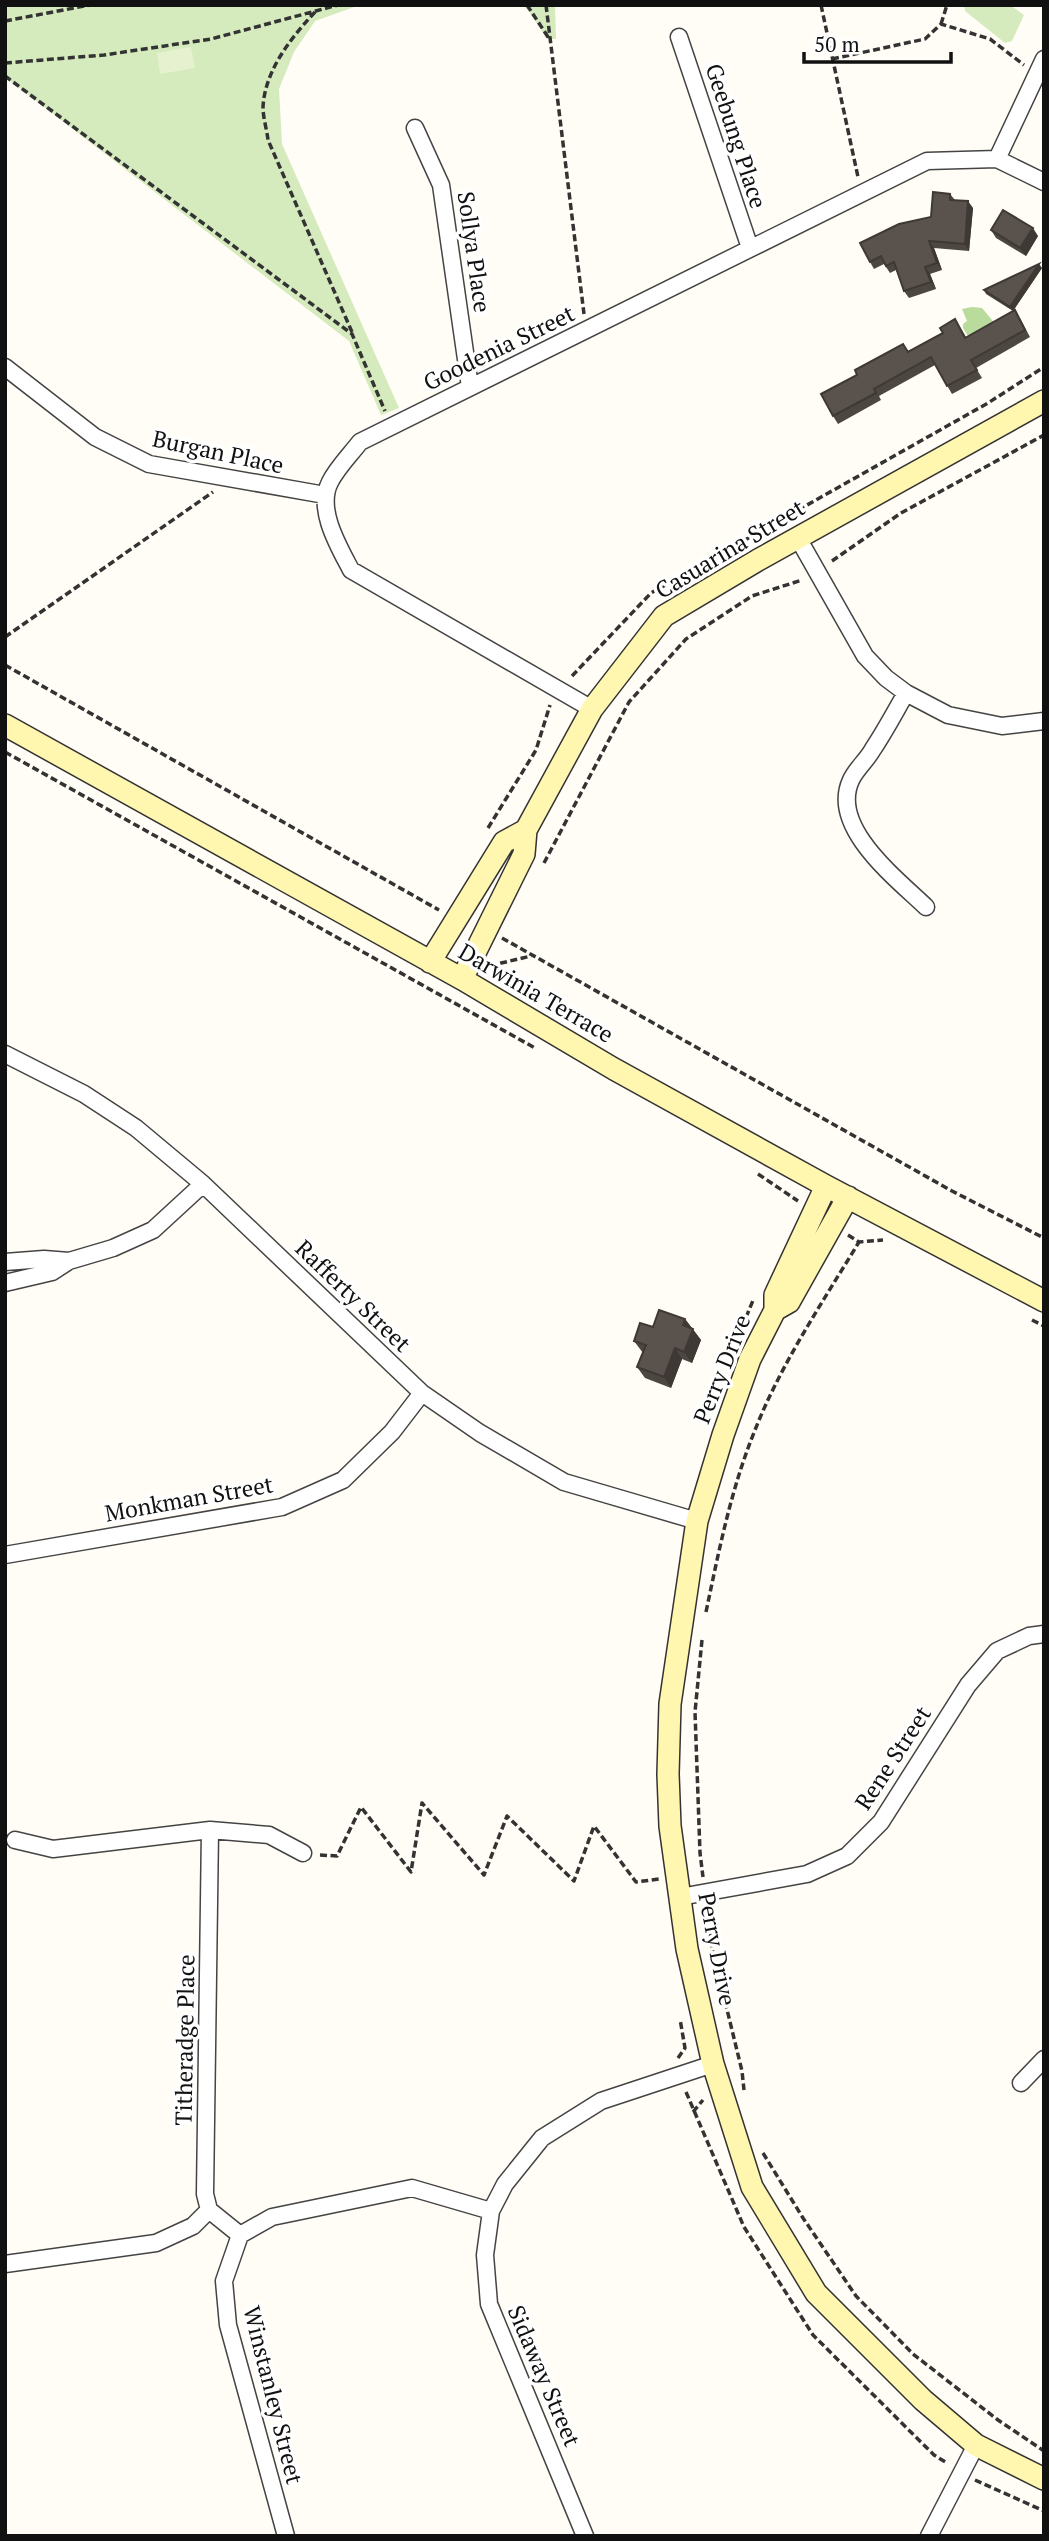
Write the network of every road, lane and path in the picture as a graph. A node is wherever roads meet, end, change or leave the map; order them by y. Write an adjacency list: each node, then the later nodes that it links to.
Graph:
1 (90, 5): 8 (path)
2 (338, 5): 7 (path)
3 (527, 5): 11 (path)
4 (546, 5): 11 (path)
5 (821, 5): 13 (path)
6 (947, 5): 9 (path)
7 (315, 12): 14 (path); 23 (path)
8 (5, 21)
9 (941, 24): 13 (path); 15 (path)
10 (679, 37): 21 (street, Geebung Place)
11 (551, 42): 22 (path)
12 (1044, 59): 15 (street)
13 (832, 60): 20 (path)
14 (5, 63)
15 (1036, 75): 18 (street)
16 (5, 76): 23 (path)
17 (415, 128): 25 (street, Sollya Place)
18 (997, 159): 19 (street, Goodenia Street); 20 (street, Goodenia Street)
19 (1044, 182)
20 (862, 193): 21 (street, Goodenia Street)
21 (750, 248): 22 (street, Goodenia Street)
22 (586, 330): 25 (street, Goodenia Street)
23 (352, 334): 27 (path)
24 (5, 367): 29 (street, Burgan Place)
25 (470, 387): 27 (street, Goodenia Street)
26 (1044, 401): 31 (street, Casuarina Street)
27 (391, 426): 30 (street, Goodenia Street)
28 (1044, 435): 32 (path)
29 (231, 480): 30 (street, Burgan Place); 33 (path)
30 (325, 495): 36 (street)
31 (799, 538): 32 (street); 36 (street, Casuarina Street)
32 (817, 573): 35 (street); 41 (path)
33 (5, 636)
34 (5, 665): 43 (path)
35 (906, 693): 37 (street); 42 (street)
36 (592, 709): 40 (street, Casuarina Street)
37 (1044, 721)
38 (5, 725): 46 (street, Darwinia Terrace)
39 (5, 752): 48 (path)
40 (526, 830): 43 (street, Casuarina Street); 44 (street, Casuarina Street)
41 (541, 868)
42 (926, 907)
43 (463, 908): 46 (street, Casuarina Street)
44 (500, 925): 45 (path); 45 (path); 47 (street, Casuarina Street)
45 (504, 940): 56 (path)
46 (430, 962): 47 (street, Darwinia Terrace)
47 (462, 979): 52 (street, Darwinia Terrace)
48 (543, 1052)
49 (5, 1054): 51 (street, Rafferty Street)
50 (755, 1172): 54 (path)
51 (203, 1184): 58 (street); 65 (street, Rafferty Street)
52 (826, 1186): 53 (street, Darwinia Terrace); 54 (street, Perry Drive)
53 (848, 1197): 55 (street, Perry Drive); 61 (street, Darwinia Terrace)
54 (814, 1211): 62 (street, Perry Drive)
55 (833, 1224): 57 (path); 62 (street, Perry Drive)
56 (1044, 1238)
57 (892, 1245)
58 (69, 1261): 59 (street); 60 (street)
59 (5, 1262)
60 (5, 1283)
61 (1044, 1301)
62 (775, 1310): 66 (street, Perry Drive)
63 (1032, 1320): 64 (path)
64 (1044, 1326)
65 (422, 1393): 66 (street, Rafferty Street); 67 (street, Monkman Street)
66 (696, 1521): 73 (street, Perry Drive)
67 (5, 1555)
68 (1044, 1634): 73 (street, Rene Street)
69 (210, 1830): 70 (street); 71 (street); 77 (street, Titheradge Place)
70 (15, 1840)
71 (303, 1853): 72 (path)
72 (646, 1881)
73 (680, 1897): 75 (street, Perry Drive)
74 (1044, 2059): 76 (street)
75 (713, 2064): 78 (street, Sidaway Street); 81 (street, Perry Drive)
76 (1021, 2083)
77 (209, 2210): 79 (street); 80 (street)
78 (491, 2211): 79 (street); 84 (street, Sidaway Street)
79 (240, 2235): 83 (street, Winstanley Street)
80 (5, 2264)
81 (976, 2445): 82 (street, Perry Drive); 85 (street)
82 (1044, 2479)
83 (286, 2536)
84 (585, 2536)
85 (929, 2536)

